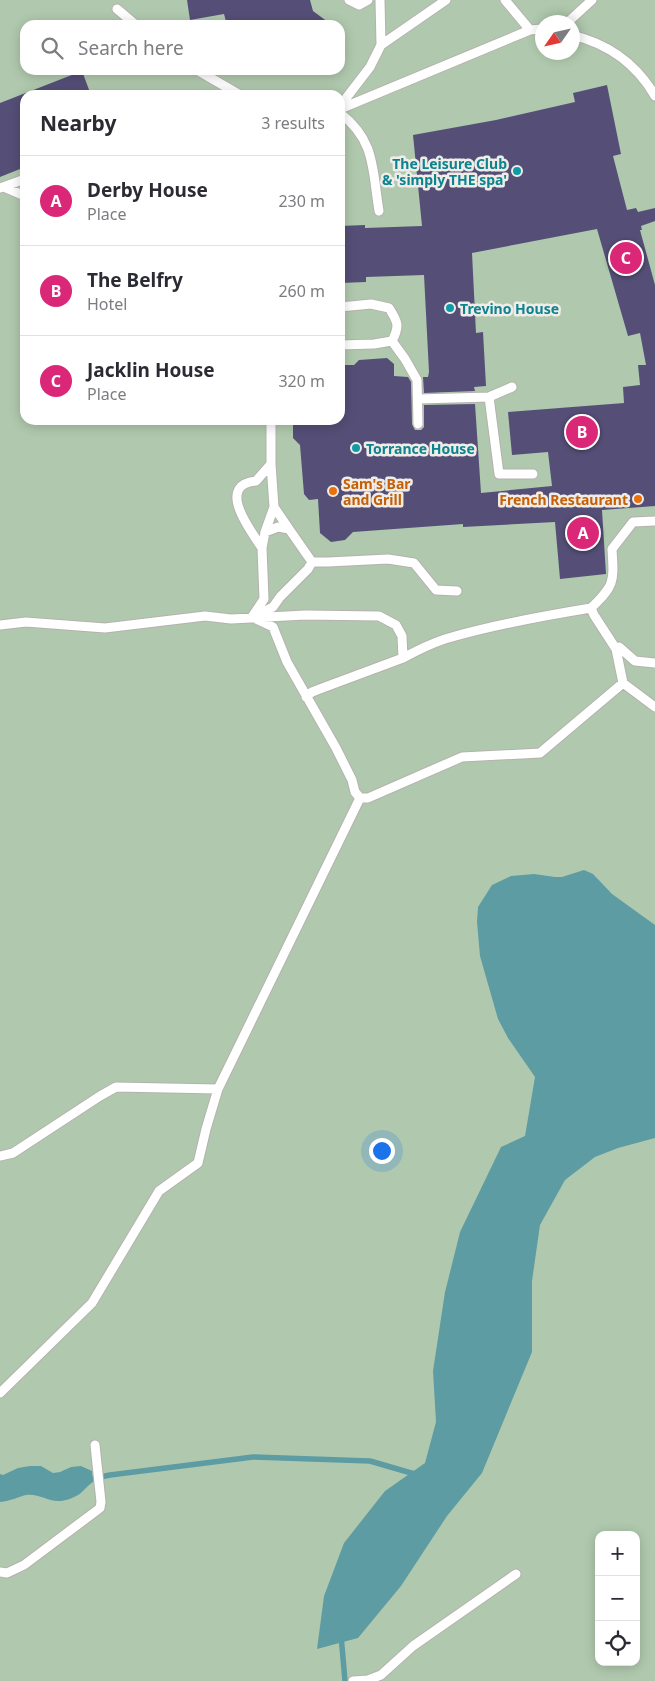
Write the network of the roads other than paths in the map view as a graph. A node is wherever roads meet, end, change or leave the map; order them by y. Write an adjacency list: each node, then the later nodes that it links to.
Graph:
1 (349, 0): 2 (lane)
2 (368, 0)
3 (380, 0): 13 (lane)
4 (446, 0): 13 (lane)
5 (505, 0): 10 (lane)
6 (592, 0): 8 (lane)
7 (117, 9): 9 (lane)
8 (576, 15)
9 (130, 20)
10 (530, 30): 11 (lane); 18 (lane)
11 (535, 30)
12 (580, 37): 16 (lane)
13 (381, 46): 17 (lane)
14 (206, 75): 15 (lane)
15 (231, 90)
16 (655, 96)
17 (345, 101)
18 (345, 106)
19 (345, 117): 23 (lane)
20 (20, 181): 21 (lane)
21 (2, 188): 22 (lane)
22 (20, 194)
23 (379, 211)
24 (345, 306): 25 (lane)
25 (392, 341): 26 (lane); 29 (lane)
26 (345, 345)
27 (512, 386): 28 (lane)
28 (489, 397): 29 (lane); 33 (lane)
29 (418, 399): 30 (lane)
30 (418, 424)
31 (271, 425): 32 (lane)
32 (271, 464): 34 (lane); 38 (lane)
33 (534, 474)
34 (274, 507): 36 (lane); 37 (lane)
35 (655, 521): 43 (lane)
36 (289, 529): 37 (lane); 39 (lane)
37 (265, 532): 38 (lane)
38 (262, 548): 41 (lane)
39 (312, 562): 40 (lane); 42 (lane)
40 (457, 591)
41 (264, 599): 42 (lane); 45 (lane)
42 (273, 607): 44 (lane); 45 (lane)
43 (591, 608): 48 (lane); 49 (lane)
44 (284, 616): 45 (lane); 47 (lane); 49 (lane)
45 (252, 617): 46 (lane); 47 (lane)
46 (0, 625)
47 (273, 628): 54 (lane)
48 (616, 649): 50 (lane); 52 (lane)
49 (403, 658): 54 (lane)
50 (635, 661): 51 (lane); 52 (lane)
51 (655, 663)
52 (622, 673): 53 (lane)
53 (623, 686): 55 (lane); 56 (lane)
54 (306, 697): 56 (lane)
55 (655, 707)
56 (360, 798): 57 (lane)
57 (218, 1089): 58 (lane); 59 (lane)
58 (0, 1156)
59 (0, 1393)
60 (95, 1445): 61 (lane)
61 (0, 1572)
62 (516, 1574): 63 (lane)
63 (353, 1681)

